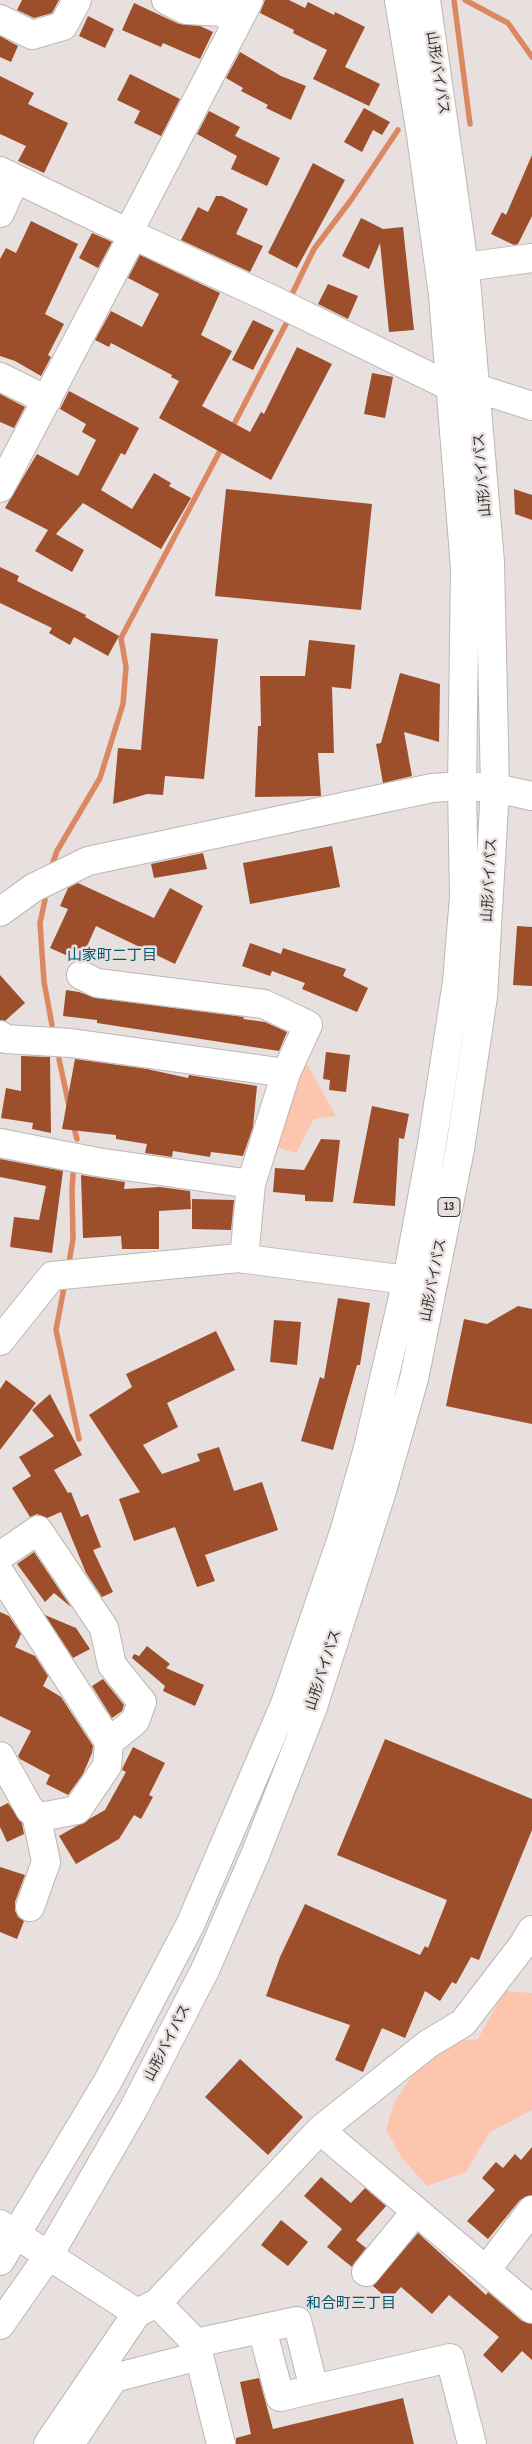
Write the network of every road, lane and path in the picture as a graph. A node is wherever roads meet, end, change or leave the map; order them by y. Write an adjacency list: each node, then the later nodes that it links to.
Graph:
1 (77, 0): 6 (main road)
2 (166, 0): 7 (main road)
3 (248, 0): 7 (main road)
4 (399, 0): 14 (main road, 山形バイパス / 13)
5 (426, 0): 12 (main road, 山形バイパス / 13)
6 (0, 19)
7 (235, 27): 10 (main road)
8 (8, 175): 9 (main road); 10 (main road)
9 (0, 213)
10 (131, 234): 14 (main road); 15 (main road)
11 (532, 258): 12 (main road)
12 (465, 266): 14 (main road, 山形バイパス / 13)
13 (0, 377): 15 (main road)
14 (464, 387): 16 (main road); 18 (main road, 山形バイパス / 13); 19 (main road, 山形バイパス / 13)
15 (46, 400): 17 (main road)
16 (532, 406)
17 (0, 488)
18 (462, 786): 19 (main road); 21 (main road); 28 (main road, 山形バイパス / 13)
19 (495, 788): 20 (main road); 41 (main road, 山形バイパス / 13)
20 (532, 796)
21 (0, 912)
22 (81, 975): 24 (main road)
23 (2, 1044): 24 (main road)
24 (286, 1073): 26 (main road)
25 (0, 1143): 26 (main road)
26 (252, 1184): 27 (main road)
27 (244, 1259): 28 (main road); 29 (main road)
28 (407, 1280): 40 (main road, 山形バイパス / 13)
29 (0, 1341)
30 (0, 1556): 32 (main road)
31 (0, 1573): 32 (main road)
32 (109, 1742): 34 (main road)
33 (0, 1756): 34 (main road)
34 (36, 1814): 35 (main road)
35 (30, 1907)
36 (532, 1930): 37 (main road)
37 (320, 2130): 39 (main road); 45 (main road)
38 (532, 2210): 43 (main road)
39 (416, 2211): 43 (main road); 44 (main road)
40 (9, 2229): 41 (main road); 42 (main road, 山形バイパス / 13)
41 (49, 2255): 45 (main road); 47 (main road, 山形バイパス / 13)
42 (0, 2261)
43 (486, 2270): 46 (main road)
44 (366, 2272)
45 (147, 2308): 49 (main road); 51 (main road)
46 (532, 2309)
47 (0, 2325)
48 (262, 2329): 49 (main road); 50 (main road); 50 (main road)
49 (198, 2350): 52 (main road); 53 (main road)
50 (314, 2389): 54 (main road)
51 (48, 2444)
52 (70, 2444)
53 (221, 2444)
54 (472, 2444)

